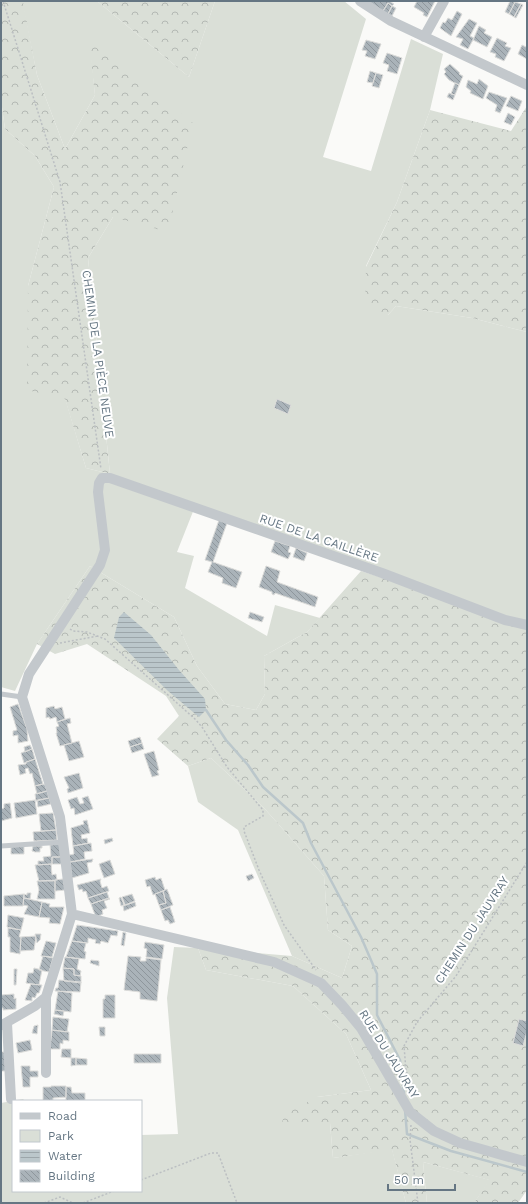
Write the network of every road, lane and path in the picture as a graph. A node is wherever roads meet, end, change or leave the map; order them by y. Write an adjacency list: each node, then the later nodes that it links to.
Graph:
1 (3, 1): 6 (path, CHEMIN DE LA PIÈCE NEUVE)
2 (360, 1): 4 (street)
3 (444, 1): 4 (street)
4 (424, 37): 5 (street)
5 (527, 85)
6 (102, 478): 7 (street, RUE DE LA CAILLÈRE); 12 (street)
7 (527, 625)
8 (73, 631): 9 (path)
9 (98, 636): 10 (path); 17 (path)
10 (55, 647)
11 (1, 694): 12 (lane)
12 (22, 697): 13 (street)
13 (64, 842): 14 (lane); 16 (street)
14 (1, 846)
15 (527, 862): 21 (path, CHEMIN DU JAUVRAY)
16 (72, 914): 18 (street); 24 (street, RUE DU JAUVRAY)
17 (316, 971)
18 (46, 997): 19 (street); 22 (street)
19 (4, 1024): 23 (street)
20 (385, 1048): 21 (path)
21 (406, 1070): 24 (path, CHEMIN DU JAUVRAY)
22 (46, 1073)
23 (11, 1099)
24 (410, 1112): 26 (street, RUE DU JAUVRAY)
25 (411, 1124): 33 (path)
26 (527, 1162)
27 (142, 1180): 32 (path)
28 (111, 1192): 31 (path)
29 (44, 1203): 30 (path)
30 (73, 1203)
31 (83, 1203)
32 (236, 1203)
33 (418, 1203)

